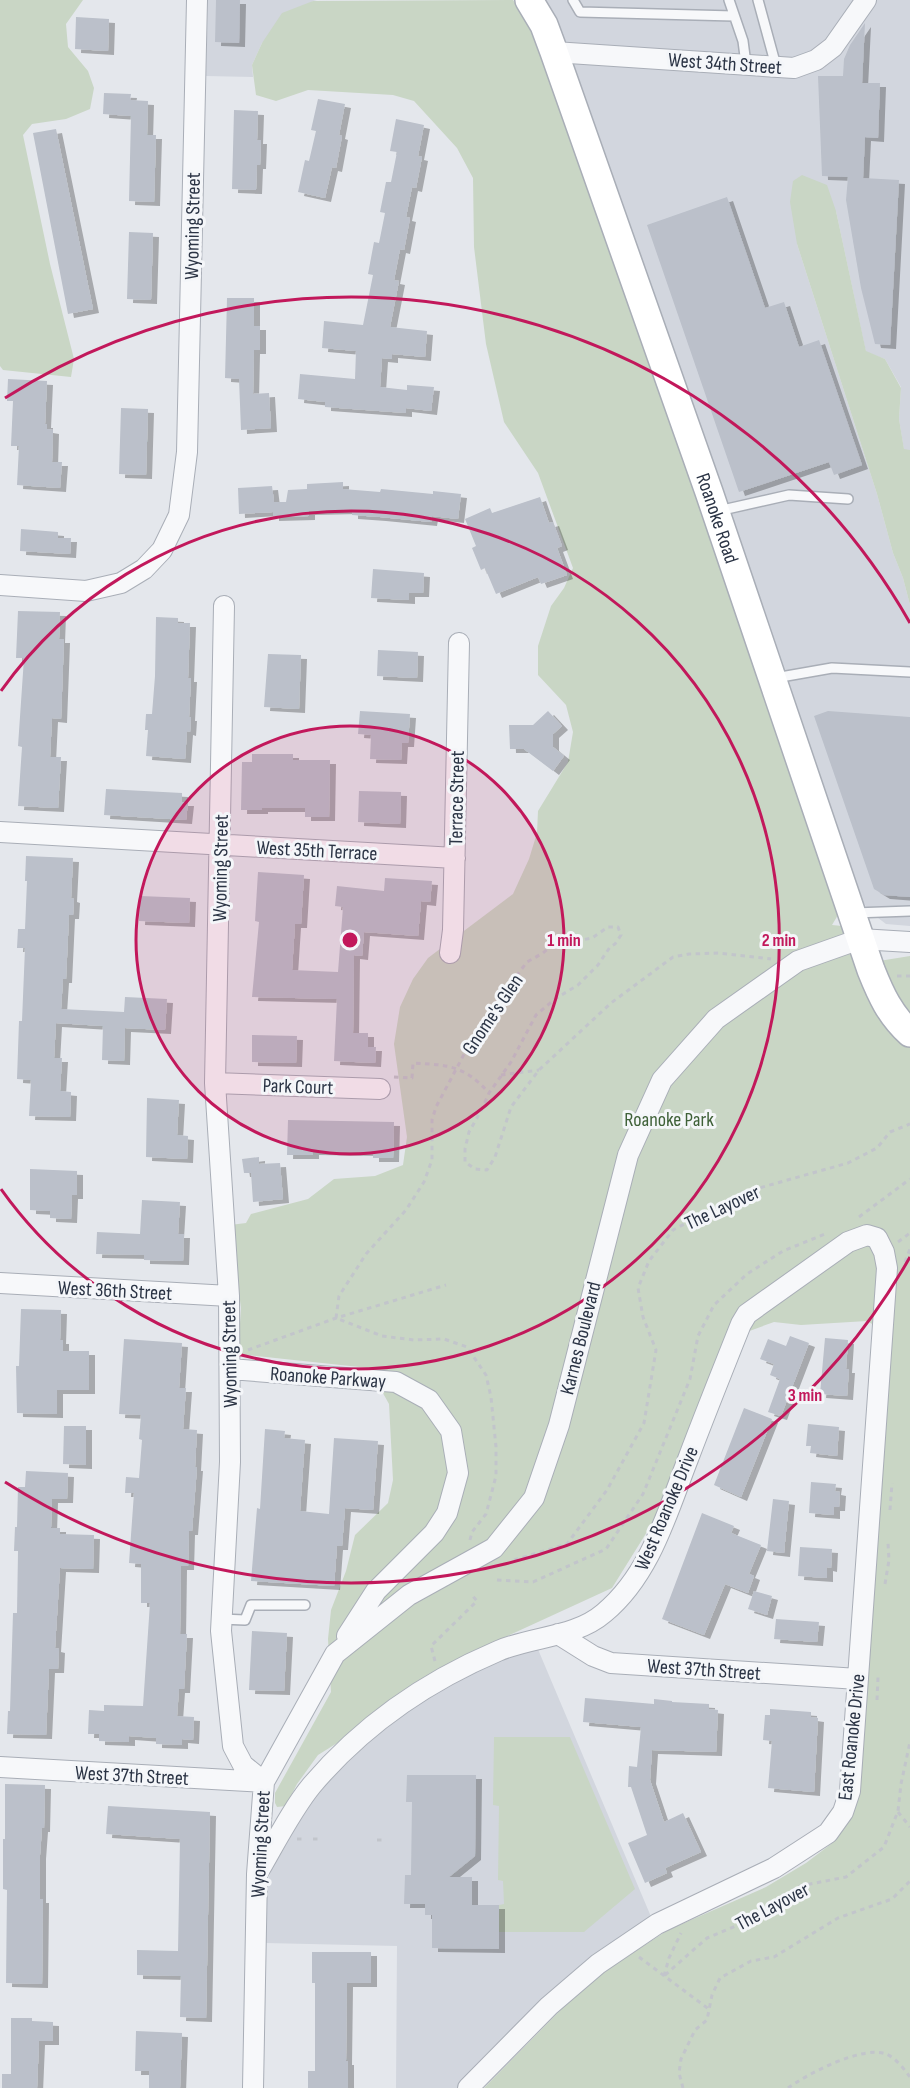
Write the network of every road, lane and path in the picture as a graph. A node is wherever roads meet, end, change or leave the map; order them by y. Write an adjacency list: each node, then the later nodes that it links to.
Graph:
1 (197, 0): 13 (street, Wyoming Street)
2 (529, 0): 8 (street, Roanoke Road)
3 (573, 0): 7 (lane)
4 (729, 0): 7 (lane)
5 (758, 0): 10 (lane)
6 (866, 0): 10 (street, West 34th Street)
7 (734, 16): 9 (lane)
8 (554, 52): 9 (street, West 34th Street); 12 (street, Roanoke Road)
9 (746, 64): 10 (street, West 34th Street)
10 (776, 66)
11 (848, 499): 12 (lane)
12 (716, 511): 17 (street, Roanoke Road)
13 (0, 585)
14 (224, 606): 19 (street, Wyoming Street)
15 (459, 643): 20 (street, Terrace Street)
16 (910, 672): 17 (lane)
17 (772, 678): 22 (street, Roanoke Road)
18 (0, 832): 19 (street, West 35th Terrace)
19 (220, 844): 20 (street, West 35th Terrace); 31 (street, Wyoming Street)
20 (455, 858): 25 (street, Terrace Street)
21 (910, 911): 22 (lane)
22 (852, 913): 23 (street, Roanoke Road)
23 (860, 939): 24 (street, Karnes Boulevard); 26 (street, Karnes Boulevard); 27 (street, Roanoke Road)
24 (910, 942)
25 (450, 953)
26 (798, 962): 29 (path, Gnome's Glen); 44 (street, Karnes Boulevard)
27 (910, 1033)
28 (457, 1067): 30 (path, Gnome's Glen); 32 (path); 33 (path); 41 (path, Gnome's Glen)
29 (539, 1070): 30 (path); 33 (path, Gnome's Glen)
30 (501, 1075): 33 (path, Gnome's Glen)
31 (215, 1083): 32 (street, Park Court); 40 (street, Wyoming Street)
32 (383, 1083)
33 (489, 1093)
34 (910, 1124): 43 (path, The Layover)
35 (910, 1179): 37 (path)
36 (832, 1231): 45 (path)
37 (858, 1238): 49 (street, West Roanoke Drive); 52 (street, East Roanoke Drive)
38 (0, 1284): 40 (street, West 36th Street)
39 (446, 1285): 41 (path)
40 (229, 1296): 42 (street, Wyoming Street)
41 (336, 1318): 42 (path); 44 (path)
42 (230, 1363): 48 (street, Wyoming Street); 50 (street, Roanoke Parkway)
43 (514, 1560)
44 (468, 1563): 50 (street, Karnes Boulevard)
45 (497, 1580)
46 (471, 1594): 51 (path)
47 (305, 1605): 48 (lane)
48 (221, 1619): 55 (street, Wyoming Street)
49 (558, 1634): 52 (street, West 37th Street); 62 (street, West Roanoke Drive)
50 (335, 1654): 55 (street, Karnes Boulevard)
51 (435, 1664)
52 (858, 1679): 64 (street, East Roanoke Drive)
53 (910, 1742): 56 (path, The Layover)
54 (0, 1767): 55 (street, West 37th Street)
55 (264, 1782): 62 (street, Wyoming Street)
56 (898, 1811): 57 (path); 65 (path, The Layover)
57 (910, 1827)
58 (313, 1839): 59 (path)
59 (322, 1839)
60 (377, 1840): 61 (path)
61 (384, 1840)
62 (257, 1874): 68 (street, Wyoming Street)
63 (910, 1881): 66 (path)
64 (624, 1946): 65 (path); 69 (street, East Roanoke Drive)
65 (664, 1976): 66 (path)
66 (710, 2010): 70 (path)
67 (910, 2077): 71 (path)
68 (253, 2088)
69 (468, 2088)
70 (683, 2088)
71 (788, 2088)

